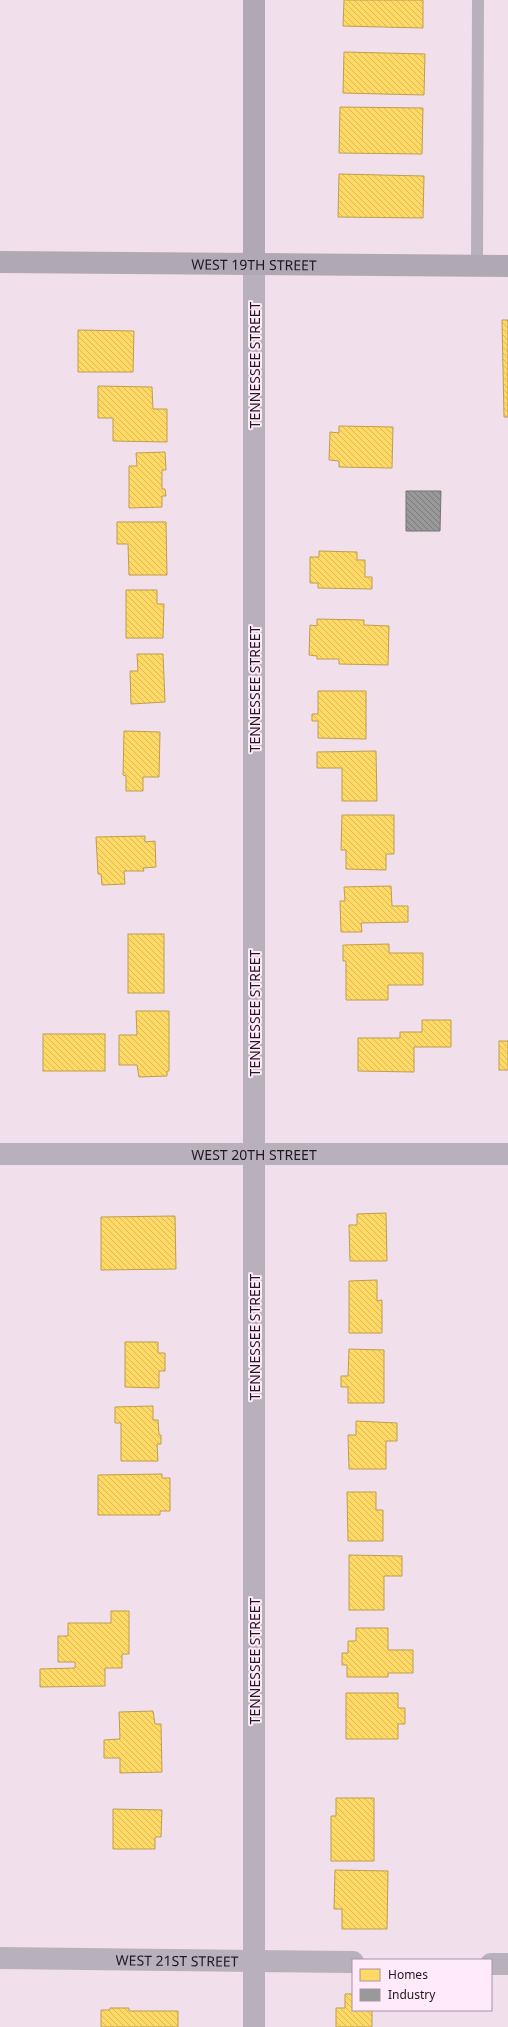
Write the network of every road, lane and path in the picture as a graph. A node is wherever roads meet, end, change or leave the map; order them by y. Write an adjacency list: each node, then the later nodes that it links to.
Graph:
1 (254, 0): 4 (main road, TENNESSEE STREET)
2 (478, 0): 5 (lane)
3 (0, 262): 4 (main road, WEST 19TH STREET)
4 (254, 263): 5 (main road, WEST 19TH STREET); 8 (street, TENNESSEE STREET)
5 (477, 266): 6 (main road, WEST 19TH STREET)
6 (508, 266)
7 (0, 1154): 8 (street, WEST 20TH STREET)
8 (254, 1154): 9 (street, WEST 20TH STREET); 11 (street, TENNESSEE STREET)
9 (508, 1154)
10 (0, 1958): 11 (street, WEST 21ST STREET)
11 (254, 1961): 12 (street, WEST 21ST STREET); 15 (street, TENNESSEE STREET)
12 (352, 1962)
13 (492, 1964): 14 (street)
14 (508, 1964)
15 (254, 2027)

